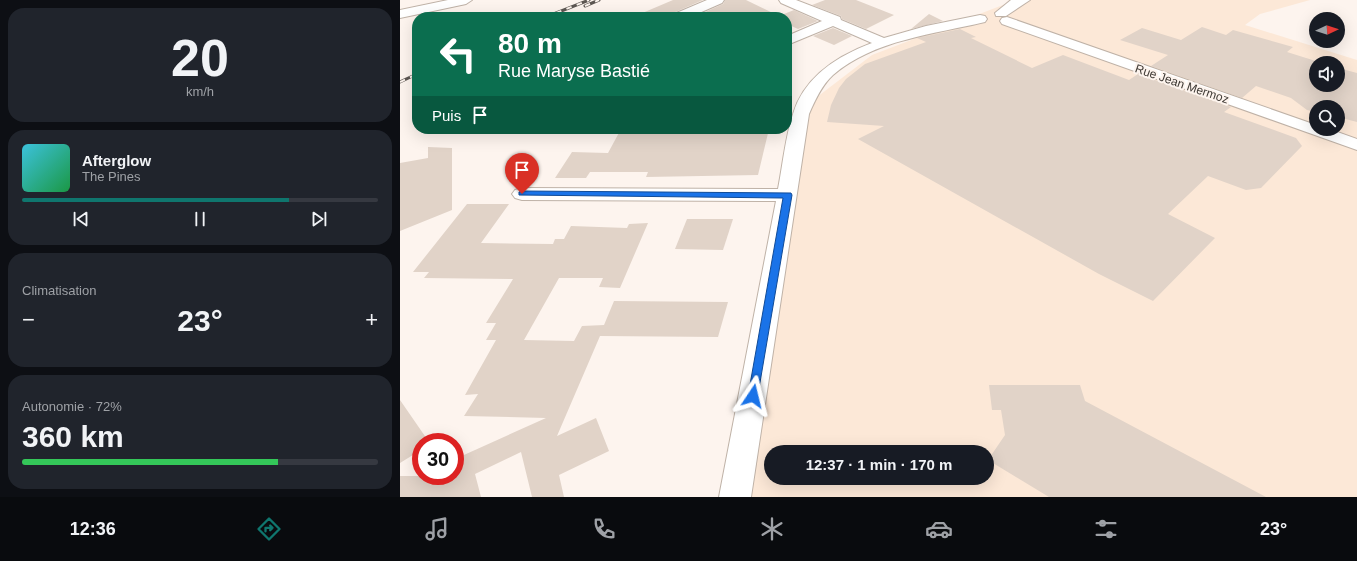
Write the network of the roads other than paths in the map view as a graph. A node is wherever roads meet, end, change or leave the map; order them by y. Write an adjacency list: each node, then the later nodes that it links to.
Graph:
1 (466, 0): 6 (street)
2 (718, 0): 5 (street)
3 (785, 0): 7 (street)
4 (1024, 0): 8 (street)
5 (690, 12)
6 (400, 14)
7 (834, 20): 9 (street); 10 (street)
8 (995, 20): 10 (street); 11 (street, Rue Jean Mermoz)
9 (792, 39)
10 (884, 43): 13 (street)
11 (1357, 145)
12 (522, 194): 13 (street)
13 (788, 195): 14 (street)
14 (736, 497)

